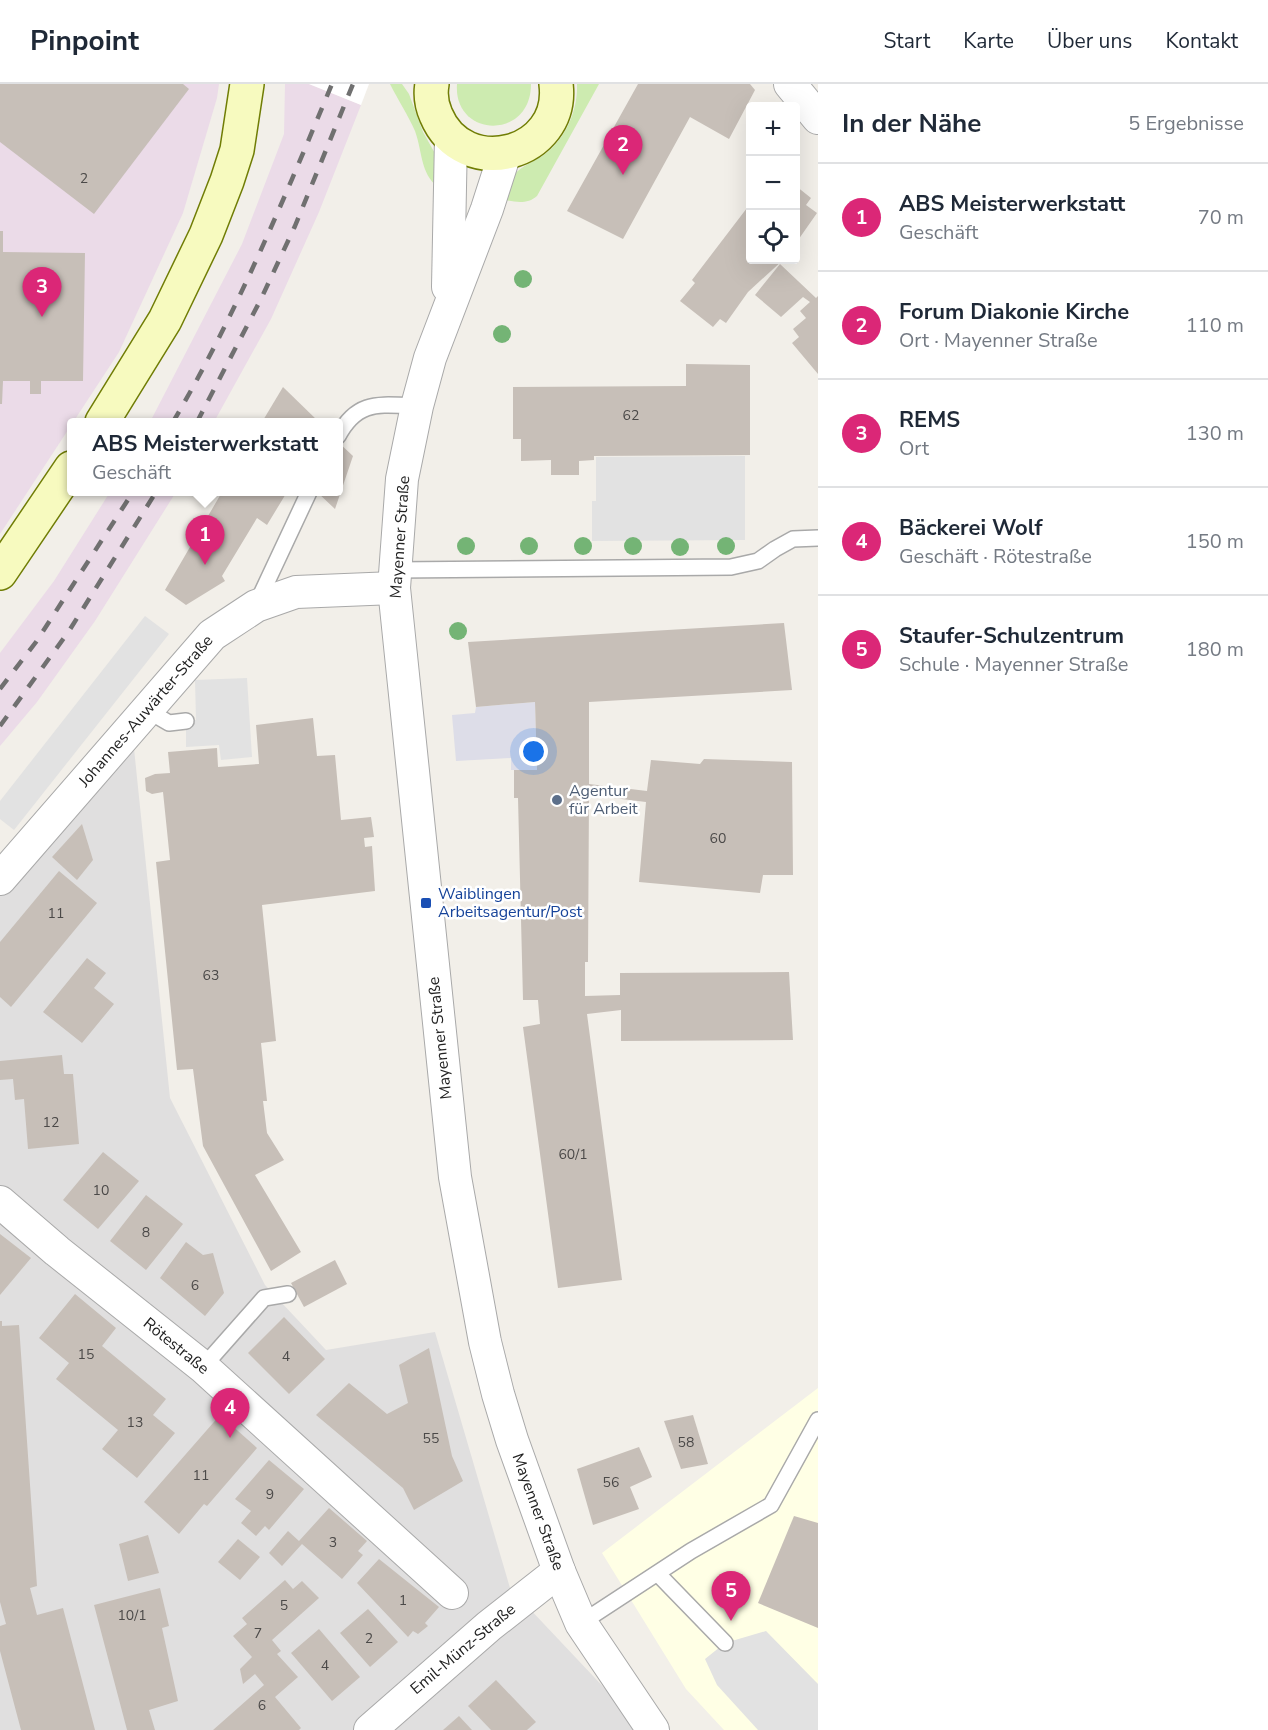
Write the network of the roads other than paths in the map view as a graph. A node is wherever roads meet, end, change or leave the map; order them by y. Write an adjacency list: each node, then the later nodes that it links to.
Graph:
1 (247, 84): 10 (street)
2 (555, 84): 7 (street)
3 (790, 84): 5 (street)
4 (428, 86): 6 (street)
5 (818, 118)
6 (451, 138): 7 (street); 8 (street, Mayenner Straße)
7 (505, 153): 8 (street, Mayenner Straße)
8 (447, 313): 9 (street, Mayenner Straße)
9 (417, 406): 11 (lane); 16 (street, Mayenner Straße)
10 (105, 418)
11 (343, 428)
12 (67, 475): 15 (street)
13 (307, 496): 17 (lane)
14 (818, 538): 16 (lane)
15 (0, 573)
16 (395, 579): 17 (street, Johannes-Auwärter-Straße); 25 (street, Mayenner Straße)
17 (256, 606): 18 (street, Johannes-Auwärter-Straße)
18 (145, 709): 19 (lane); 20 (street, Johannes-Auwärter-Straße)
19 (186, 721)
20 (0, 879)
21 (0, 1202): 23 (street, Rötestraße)
22 (288, 1294): 23 (lane)
23 (202, 1367): 27 (street, Rötestraße)
24 (818, 1420): 26 (lane)
25 (559, 1571): 28 (street, Mayenner Straße); 30 (street, Emil-Münz-Straße)
26 (658, 1574): 28 (lane); 29 (lane)
27 (452, 1593)
28 (581, 1623): 31 (street, Mayenner Straße)
29 (725, 1643)
30 (370, 1730)
31 (653, 1730)

